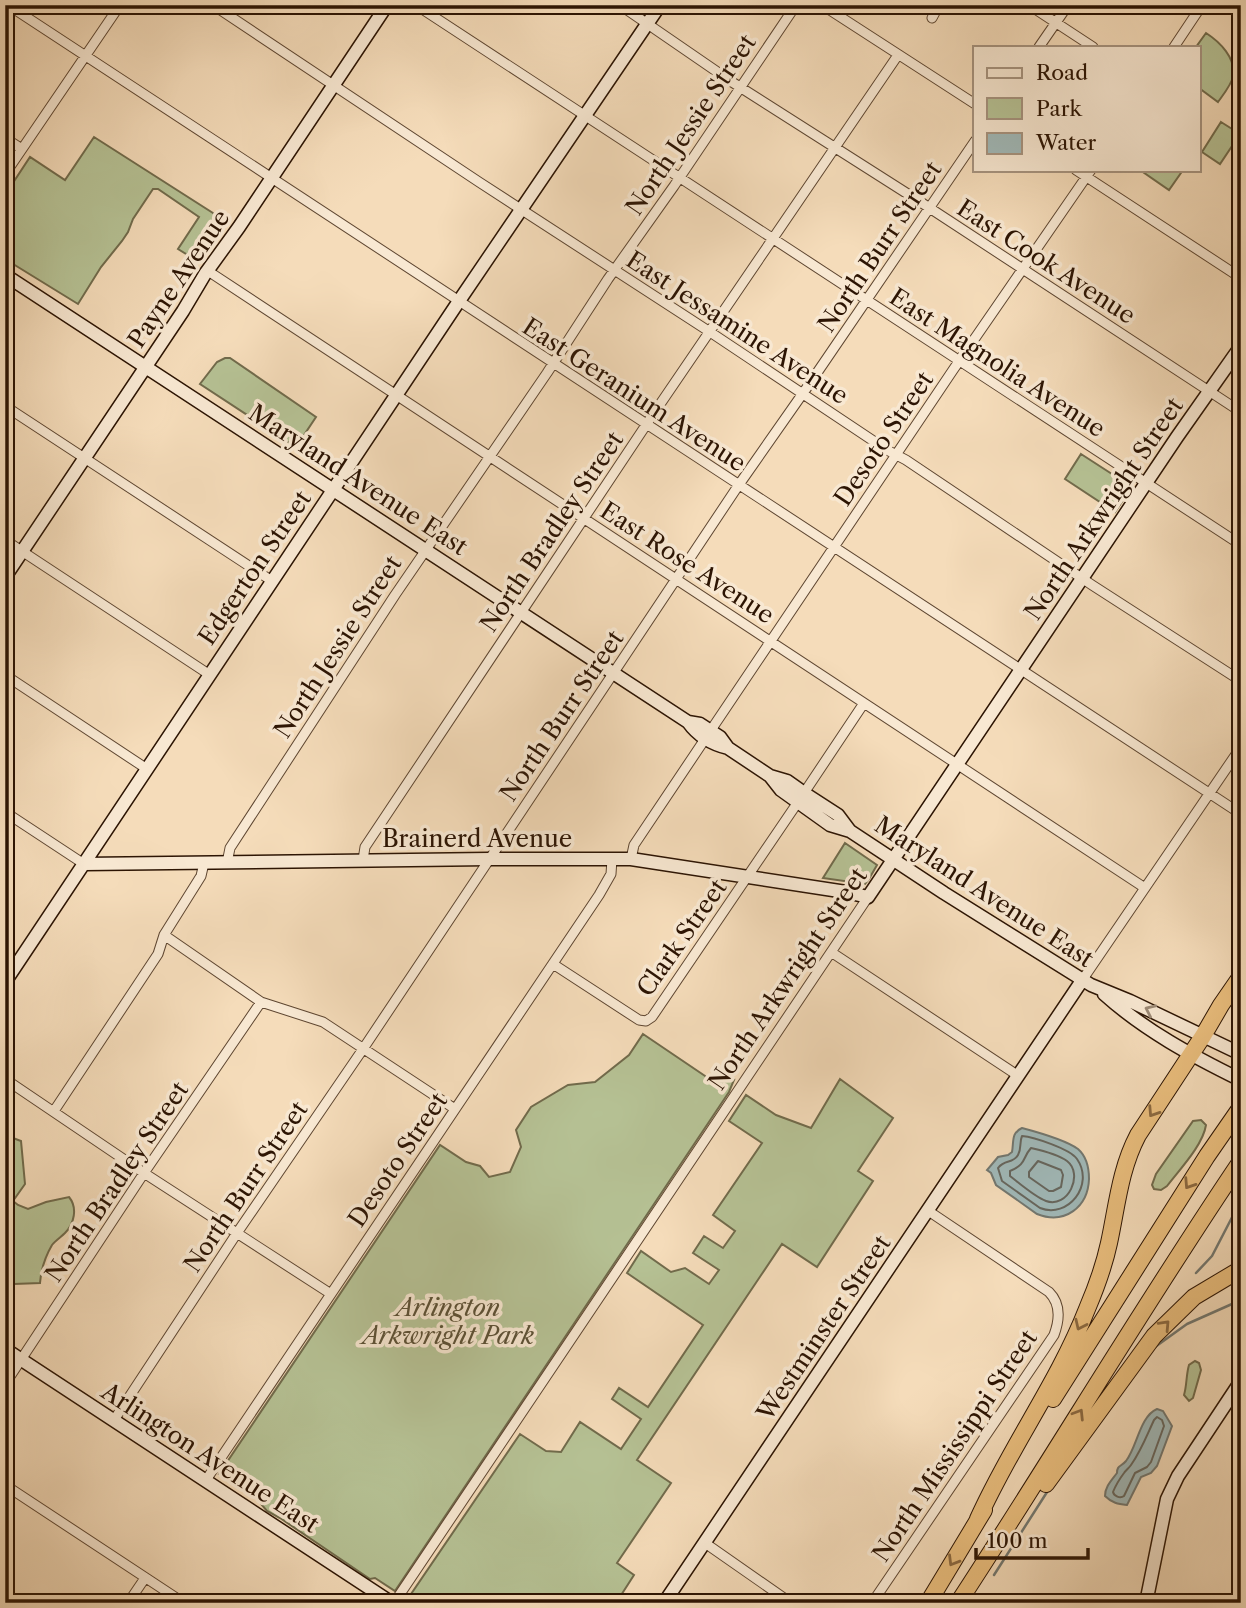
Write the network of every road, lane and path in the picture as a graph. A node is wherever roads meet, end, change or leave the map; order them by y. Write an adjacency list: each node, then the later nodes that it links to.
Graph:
1 (8, 5): 23 (street, East Geranium Avenue)
2 (120, 5): 23 (street)
3 (213, 5): 24 (street, East Jessamine Avenue)
4 (387, 5): 24 (street, Payne Avenue)
5 (416, 5): 27 (street, East Magnolia Avenue)
6 (620, 5): 18 (street, East Cook Avenue)
7 (660, 5): 18 (street, Edgerton Street)
8 (796, 5): 25 (street, North Jessie Street)
9 (822, 5): 22 (street)
10 (939, 5): 16 (street)
11 (1029, 5): 17 (street)
12 (1068, 5): 17 (street)
13 (1202, 5): 21 (street)
14 (1236, 5): 15 (street)
15 (1241, 8)
16 (932, 18)
17 (1056, 22): 19 (street); 20 (street)
18 (648, 23): 25 (street, East Cook Avenue); 27 (street, Edgerton Street)
19 (1040, 46)
20 (1092, 46)
21 (1175, 46)
22 (898, 55): 26 (street); 30 (street, North Bradley Street)
23 (86, 56): 31 (street); 35 (street, East Geranium Avenue)
24 (334, 85): 35 (street, Payne Avenue); 37 (street, East Jessamine Avenue)
25 (741, 86): 30 (street, East Cook Avenue); 34 (street, North Jessie Street)
26 (973, 103)
27 (585, 116): 34 (street, East Magnolia Avenue); 37 (street, Edgerton Street)
28 (5, 138): 31 (street)
29 (973, 144): 36 (street, North Burr Street)
30 (835, 148): 36 (street, East Cook Avenue); 38 (street, North Bradley Street)
31 (22, 149): 33 (street)
32 (1089, 173): 40 (street, Desoto Street); 43 (street)
33 (5, 174)
34 (679, 177): 38 (street, East Magnolia Avenue); 39 (street, North Jessie Street)
35 (271, 178): 41 (street, Payne Avenue); 45 (street, East Geranium Avenue)
36 (928, 207): 40 (street, East Cook Avenue); 44 (street, North Burr Street)
37 (521, 209): 39 (street, East Jessamine Avenue); 45 (street, Edgerton Street)
38 (773, 239): 44 (street, East Magnolia Avenue); 46 (street, North Bradley Street)
39 (614, 270): 46 (street, East Jessamine Avenue); 49 (street, North Jessie Street)
40 (1023, 270): 48 (street, Desoto Street); 51 (street, East Cook Avenue)
41 (208, 271): 50 (street, Payne Avenue); 53 (street, East Rose Avenue)
42 (5, 275): 50 (street, Maryland Avenue East)
43 (1241, 278)
44 (867, 300): 48 (street, East Magnolia Avenue); 52 (street, North Burr Street)
45 (459, 301): 49 (street, East Geranium Avenue); 53 (street, Edgerton Street)
46 (710, 332): 52 (street, East Jessamine Avenue); 56 (street, North Bradley Street)
47 (1241, 346): 51 (street, North Arkwright Street)
48 (959, 361): 57 (street, Desoto Street); 60 (street, East Magnolia Avenue)
49 (553, 363): 56 (street, East Geranium Avenue); 58 (street, North Jessie Street)
50 (145, 366): 59 (street, Payne Avenue); 62 (street, Maryland Avenue East)
51 (1209, 391): 55 (street, East Cook Avenue); 60 (street, North Arkwright Street)
52 (803, 394): 57 (street, East Jessamine Avenue); 61 (street, North Burr Street)
53 (397, 395): 58 (street, East Rose Avenue); 62 (street, Edgerton Street)
54 (5, 406): 59 (street)
55 (1241, 412)
56 (646, 425): 61 (street, East Geranium Avenue); 63 (street, North Bradley Street)
57 (896, 454): 66 (street, Desoto Street); 70 (street, East Jessamine Avenue)
58 (490, 456): 63 (street, East Rose Avenue); 67 (street, North Jessie Street)
59 (84, 457): 68 (street, Payne Avenue); 72 (street)
60 (1146, 484): 65 (street, East Magnolia Avenue); 70 (street, North Arkwright Street)
61 (738, 486): 66 (street, East Geranium Avenue); 71 (street, North Burr Street)
62 (333, 489): 67 (street, Maryland Avenue East); 72 (street, Edgerton Street)
63 (584, 518): 71 (street, East Rose Avenue); 73 (street, North Bradley Street)
64 (5, 540): 68 (street)
65 (1241, 545)
66 (834, 548): 74 (street, Desoto Street); 75 (street, East Geranium Avenue)
67 (425, 549): 73 (street, Maryland Avenue East); 95 (street, North Jessie Street)
68 (22, 551): 69 (street, Payne Avenue); 77 (street)
69 (5, 577)
70 (1083, 578): 75 (street, North Arkwright Street); 79 (street, East Jessamine Avenue)
71 (677, 579): 74 (street, East Rose Avenue); 76 (street, North Burr Street)
72 (272, 581): 77 (street, Edgerton Street)
73 (521, 613): 76 (street, Maryland Avenue East); 92 (street, North Bradley Street)
74 (771, 641): 80 (street, East Rose Avenue); 81 (street, Desoto Street)
75 (1020, 671): 83 (street, North Arkwright Street); 85 (street, East Geranium Avenue)
76 (614, 674): 81 (street, Maryland Avenue East); 89 (street, North Burr Street)
77 (210, 675): 84 (street, Edgerton Street)
78 (5, 676): 84 (street)
79 (1241, 681)
80 (864, 703): 83 (street, East Rose Avenue); 86 (street, Clark Street)
81 (708, 734): 86 (street, Maryland Avenue East); 91 (street, Desoto Street)
82 (1241, 747): 85 (street)
83 (958, 765): 93 (street, North Arkwright Street); 98 (street, East Rose Avenue)
84 (147, 769): 96 (street, Edgerton Street)
85 (1209, 794): 88 (street, East Geranium Avenue); 98 (street)
86 (801, 797): 93 (street, Maryland Avenue East); 97 (street, Clark Street)
87 (5, 811): 96 (street)
88 (1241, 814)
89 (489, 859): 90 (street, Brainerd Avenue); 92 (street, Brainerd Avenue); 109 (street, North Burr Street)
90 (612, 859): 91 (street, Brainerd Avenue); 102 (street, Desoto Street)
91 (631, 859): 97 (street, Brainerd Avenue)
92 (363, 860): 95 (street, Brainerd Avenue)
93 (894, 860): 99 (street, North Arkwright Street); 104 (street, Maryland Avenue East)
94 (204, 863): 95 (street, Brainerd Avenue); 96 (street, Brainerd Avenue); 100 (street)
95 (227, 863)
96 (84, 864): 105 (street, Edgerton Street)
97 (749, 876): 99 (street, Brainerd Avenue); 102 (street, Clark Street)
98 (1145, 888): 104 (street)
99 (868, 897): 101 (street, North Arkwright Street)
100 (164, 934): 107 (street); 117 (street)
101 (831, 952): 112 (street); 137 (street, North Arkwright Street)
102 (554, 964): 116 (street, Desoto Street)
103 (1241, 976): 108 (highway)
104 (1083, 979): 106 (street, Maryland Avenue East); 112 (street, Westminster Street)
105 (5, 982)
106 (1096, 987): 108 (street, one-way to 106); 111 (street)
107 (261, 1002): 109 (street); 119 (street, North Bradley Street)
108 (1203, 1036): 110 (street); 111 (highway)
109 (363, 1049): 116 (street); 121 (street, North Burr Street)
110 (1241, 1054)
111 (1191, 1055): 113 (street); 131 (highway, one-way to 131)
112 (1017, 1075): 120 (street, Westminster Street)
113 (1236, 1077)
114 (5, 1079): 117 (street)
115 (1241, 1107): 131 (highway, one-way to 131)
116 (455, 1110): 123 (street, Desoto Street)
117 (54, 1111): 119 (street)
118 (1241, 1161): 132 (highway, one-way to 118)
119 (144, 1173): 121 (street); 125 (street, North Bradley Street)
120 (928, 1210): 133 (street, Westminster Street); 140 (street, North Mississippi Street)
121 (237, 1233): 123 (street); 128 (street, North Burr Street)
122 (1241, 1269): 132 (highway, one-way to 122)
123 (331, 1294): 129 (street, Desoto Street)
124 (5, 1349): 125 (street, Arlington Avenue East)
125 (22, 1360): 127 (street, North Bradley Street); 128 (street, Arlington Avenue East)
126 (1241, 1381): 143 (street)
127 (5, 1384)
128 (114, 1420): 129 (street, Arlington Avenue East)
129 (206, 1480): 137 (street, Arlington Avenue East)
130 (5, 1485): 134 (street)
131 (978, 1519): 141 (highway, one-way to 141)
132 (1003, 1534): 142 (highway)
133 (705, 1543): 138 (street, Westminster Street); 139 (street)
134 (145, 1578): 135 (street); 136 (street)
135 (128, 1603)
136 (184, 1603)
137 (393, 1603)
138 (664, 1603)
139 (791, 1603)
140 (872, 1603)
141 (928, 1603)
142 (958, 1603)
143 (1146, 1603)

